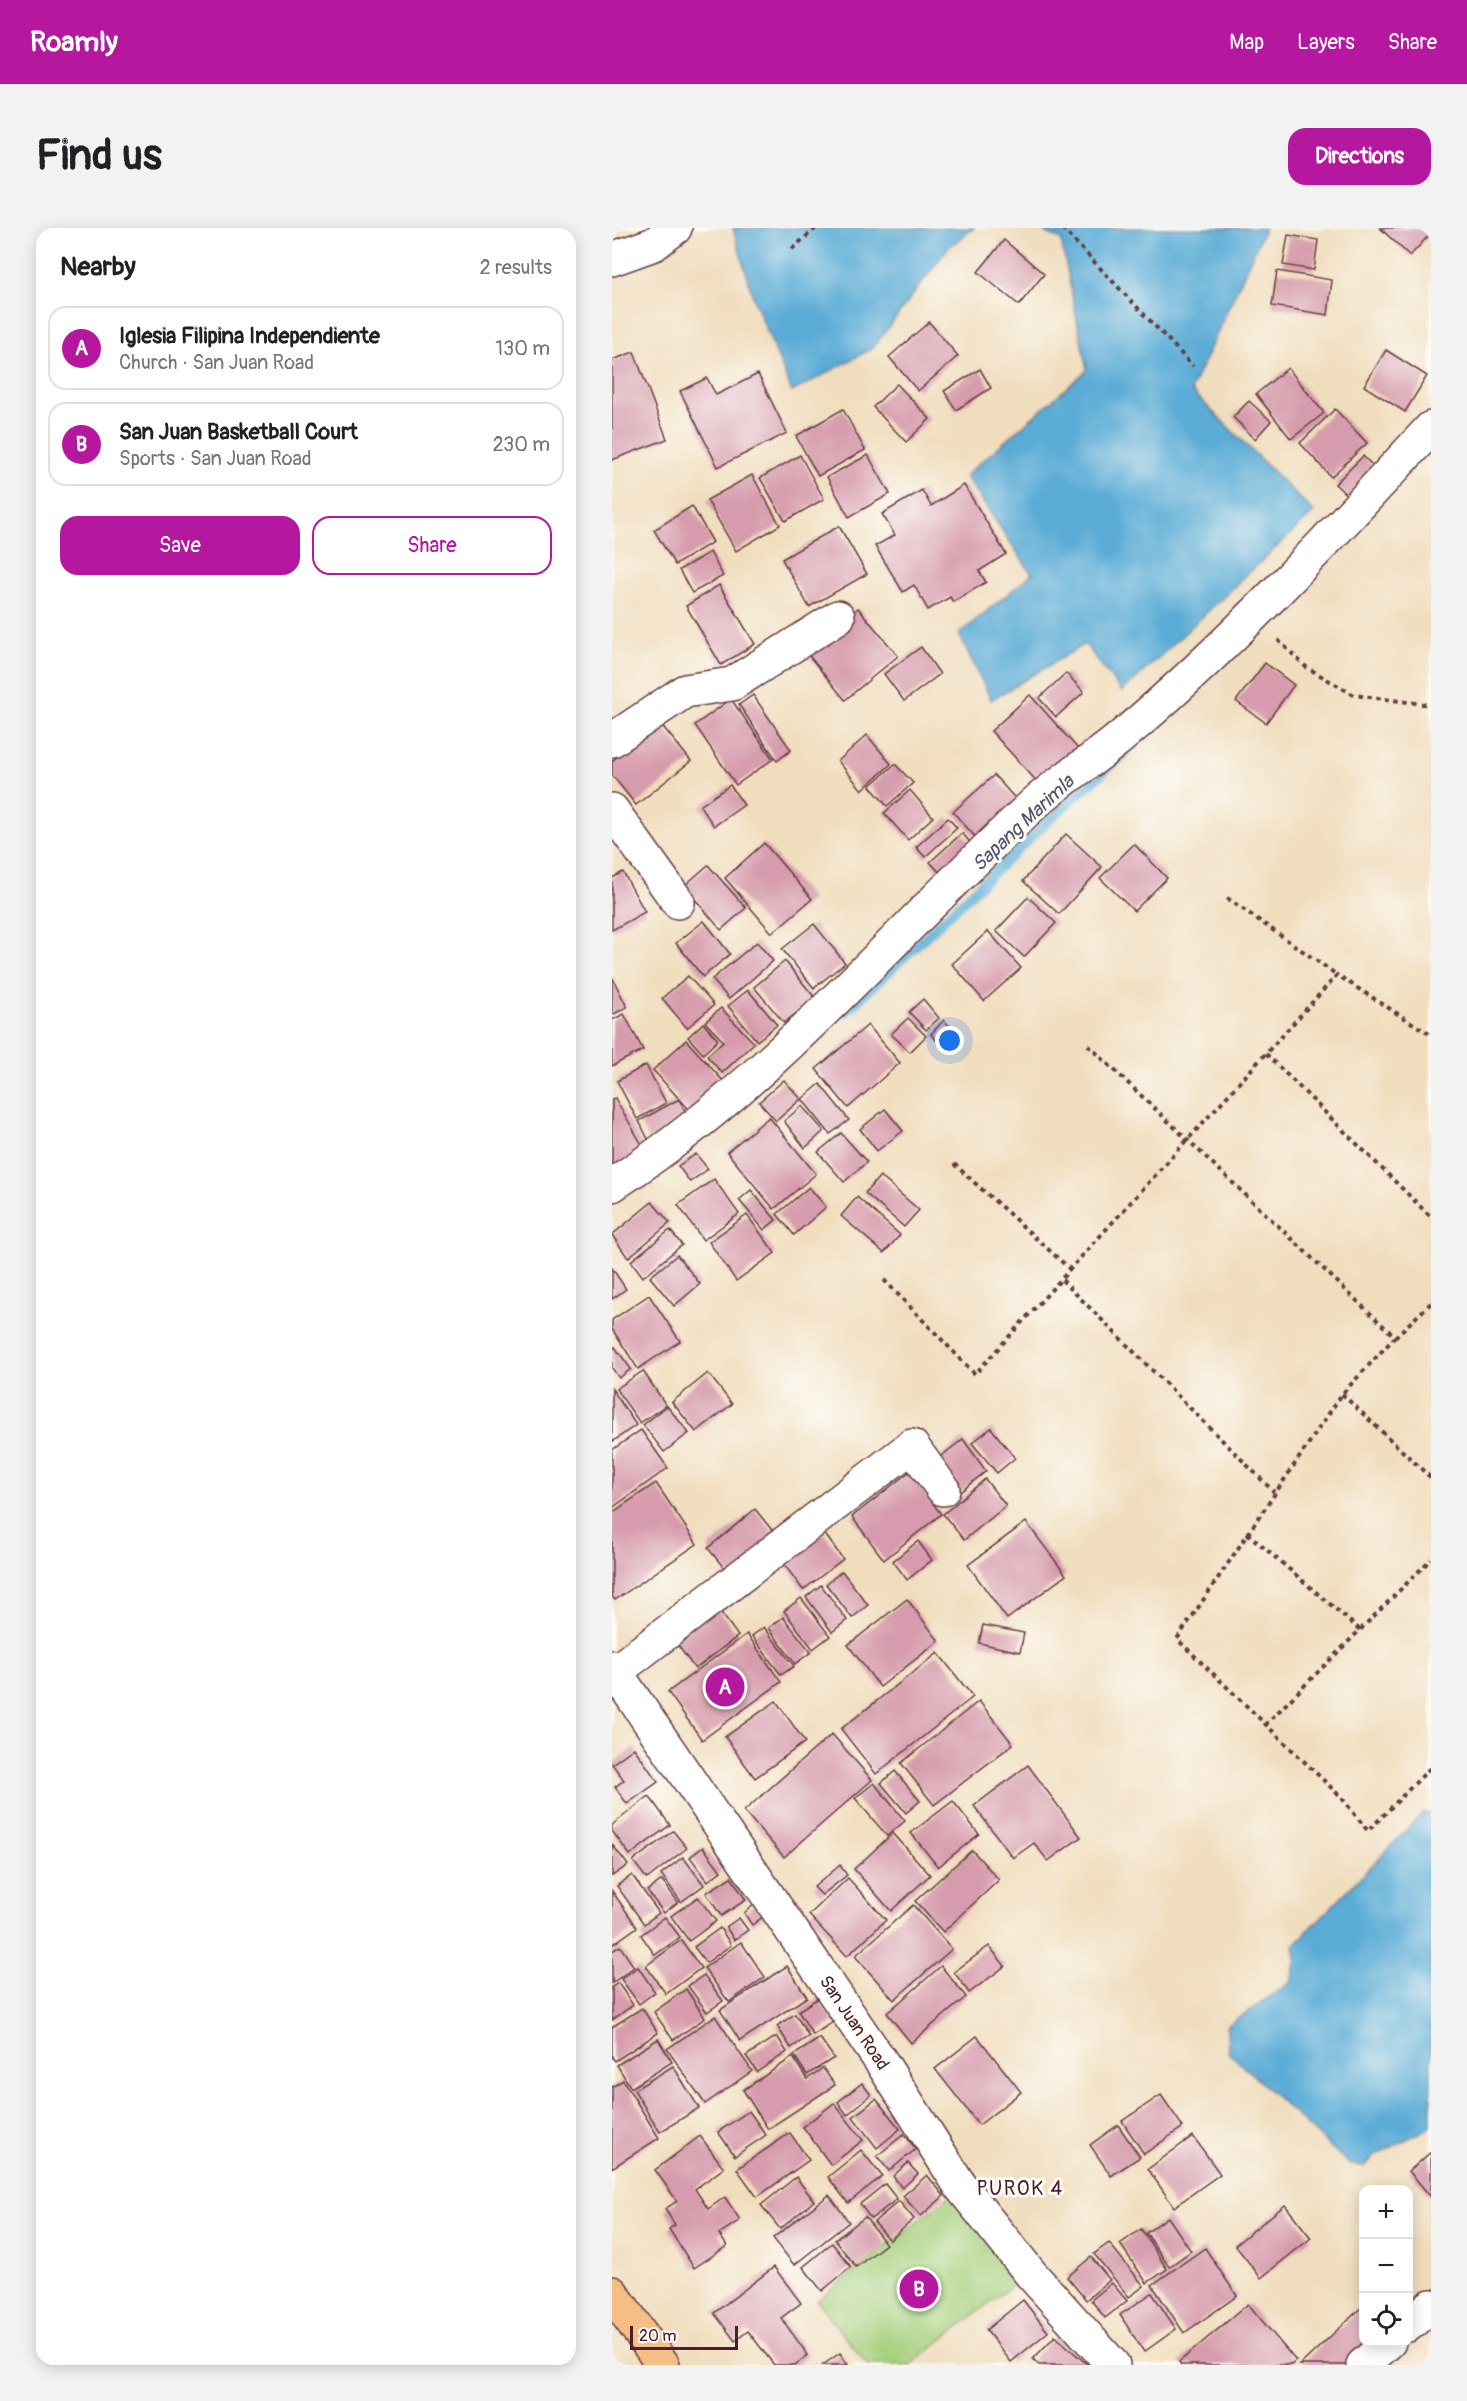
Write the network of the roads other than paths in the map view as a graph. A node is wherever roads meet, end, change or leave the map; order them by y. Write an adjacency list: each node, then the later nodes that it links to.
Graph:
1 (675, 228): 2 (street)
2 (612, 259)
3 (1431, 428): 8 (street)
4 (838, 617): 5 (street)
5 (612, 740)
6 (612, 810): 7 (street)
7 (678, 902)
8 (612, 1185)
9 (943, 1489): 10 (street)
10 (614, 1669): 16 (street, San Juan Road)
11 (612, 2293): 15 (main road)
12 (1431, 2306): 13 (street)
13 (1413, 2321)
14 (1384, 2347): 17 (street)
15 (663, 2365)
16 (1113, 2365)
17 (1364, 2365)

